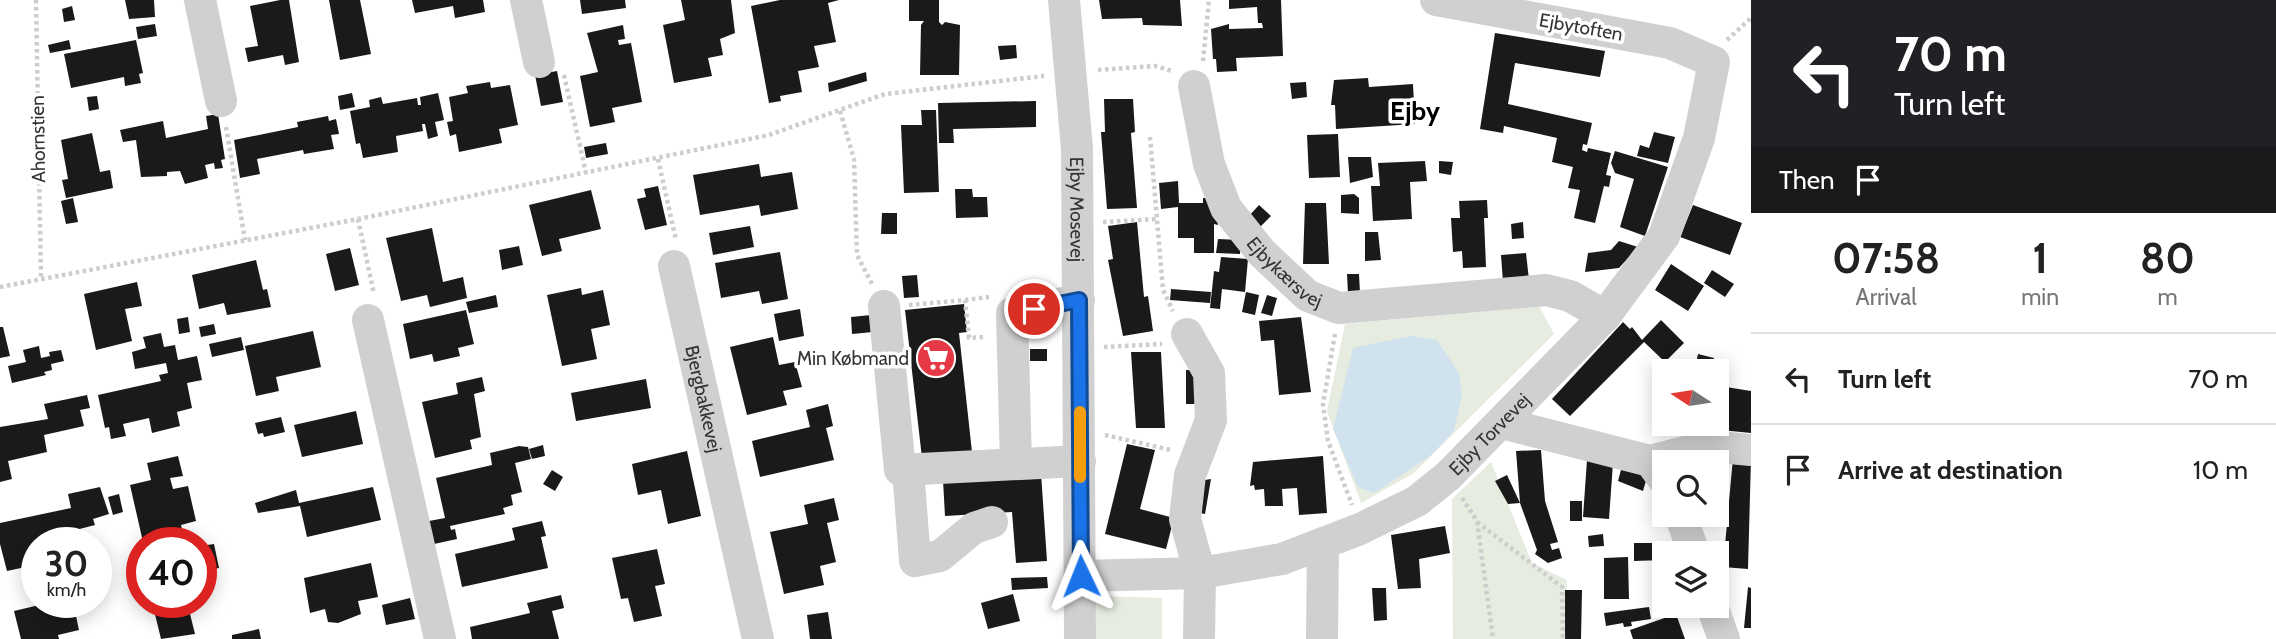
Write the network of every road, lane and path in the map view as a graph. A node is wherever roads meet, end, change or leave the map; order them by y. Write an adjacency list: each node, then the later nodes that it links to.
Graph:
1 (36, 0): 22 (path, Ahornstien)
2 (200, 0): 12 (street)
3 (526, 0): 7 (street)
4 (1064, 0): 19 (street, Ejby Mosevej)
5 (1209, 0): 11 (path)
6 (1442, 1): 8 (street, Ejbytoften)
7 (539, 62): 16 (path)
8 (1714, 62): 27 (street, Ejby Torvevej)
9 (1125, 67): 11 (path)
10 (1014, 79): 13 (path)
11 (1194, 86): 26 (street, Ejbykærsvej)
12 (221, 101): 20 (path)
13 (840, 111): 15 (path); 25 (path)
14 (1150, 137): 18 (path)
15 (658, 159): 16 (path); 21 (path)
16 (586, 173): 17 (path)
17 (358, 219): 20 (path); 28 (path)
18 (1157, 219): 19 (path); 29 (path)
19 (1078, 223): 24 (street, Ejby Mosevej)
20 (244, 240): 22 (path)
21 (674, 266): 50 (street, Bjergbakkevej)
22 (41, 279): 23 (path)
23 (0, 287)
24 (1079, 300): 30 (street); 31 (street, Ejby Mosevej)
25 (884, 307): 30 (path); 39 (street)
26 (1339, 308): 27 (street, Ejbykærsvej); 44 (path)
27 (1605, 316): 32 (street, Ejby Torvevej)
28 (368, 320): 49 (street)
29 (1187, 334): 31 (path); 36 (street)
30 (1012, 336): 38 (street)
31 (1079, 349): 33 (street, Ejby Mosevej)
32 (1502, 423): 40 (street); 41 (street, Ejby Torvevej)
33 (1080, 429): 36 (path); 37 (street, Ejby Mosevej)
34 (1700, 450): 35 (street)
35 (1751, 450)
36 (1197, 456): 46 (street)
37 (1080, 460): 38 (street); 47 (street, Ejby Mosevej)
38 (1016, 464): 39 (street)
39 (904, 469): 43 (street)
40 (1652, 469)
41 (1448, 476): 42 (path); 44 (street, Ejby Torvevej)
42 (1477, 521): 54 (path); 55 (path)
43 (992, 522)
44 (1360, 529): 45 (street, Ejby Torvevej)
45 (1323, 543): 46 (street, Ejby Torvevej); 53 (street)
46 (1199, 573): 47 (street, Ejby Torvevej); 52 (street)
47 (1081, 576): 51 (street, Ejby Mosevej)
48 (1716, 618): 56 (street)
49 (440, 639)
50 (758, 639)
51 (1080, 639)
52 (1199, 639)
53 (1322, 639)
54 (1493, 639)
55 (1563, 639)
56 (1724, 639)

